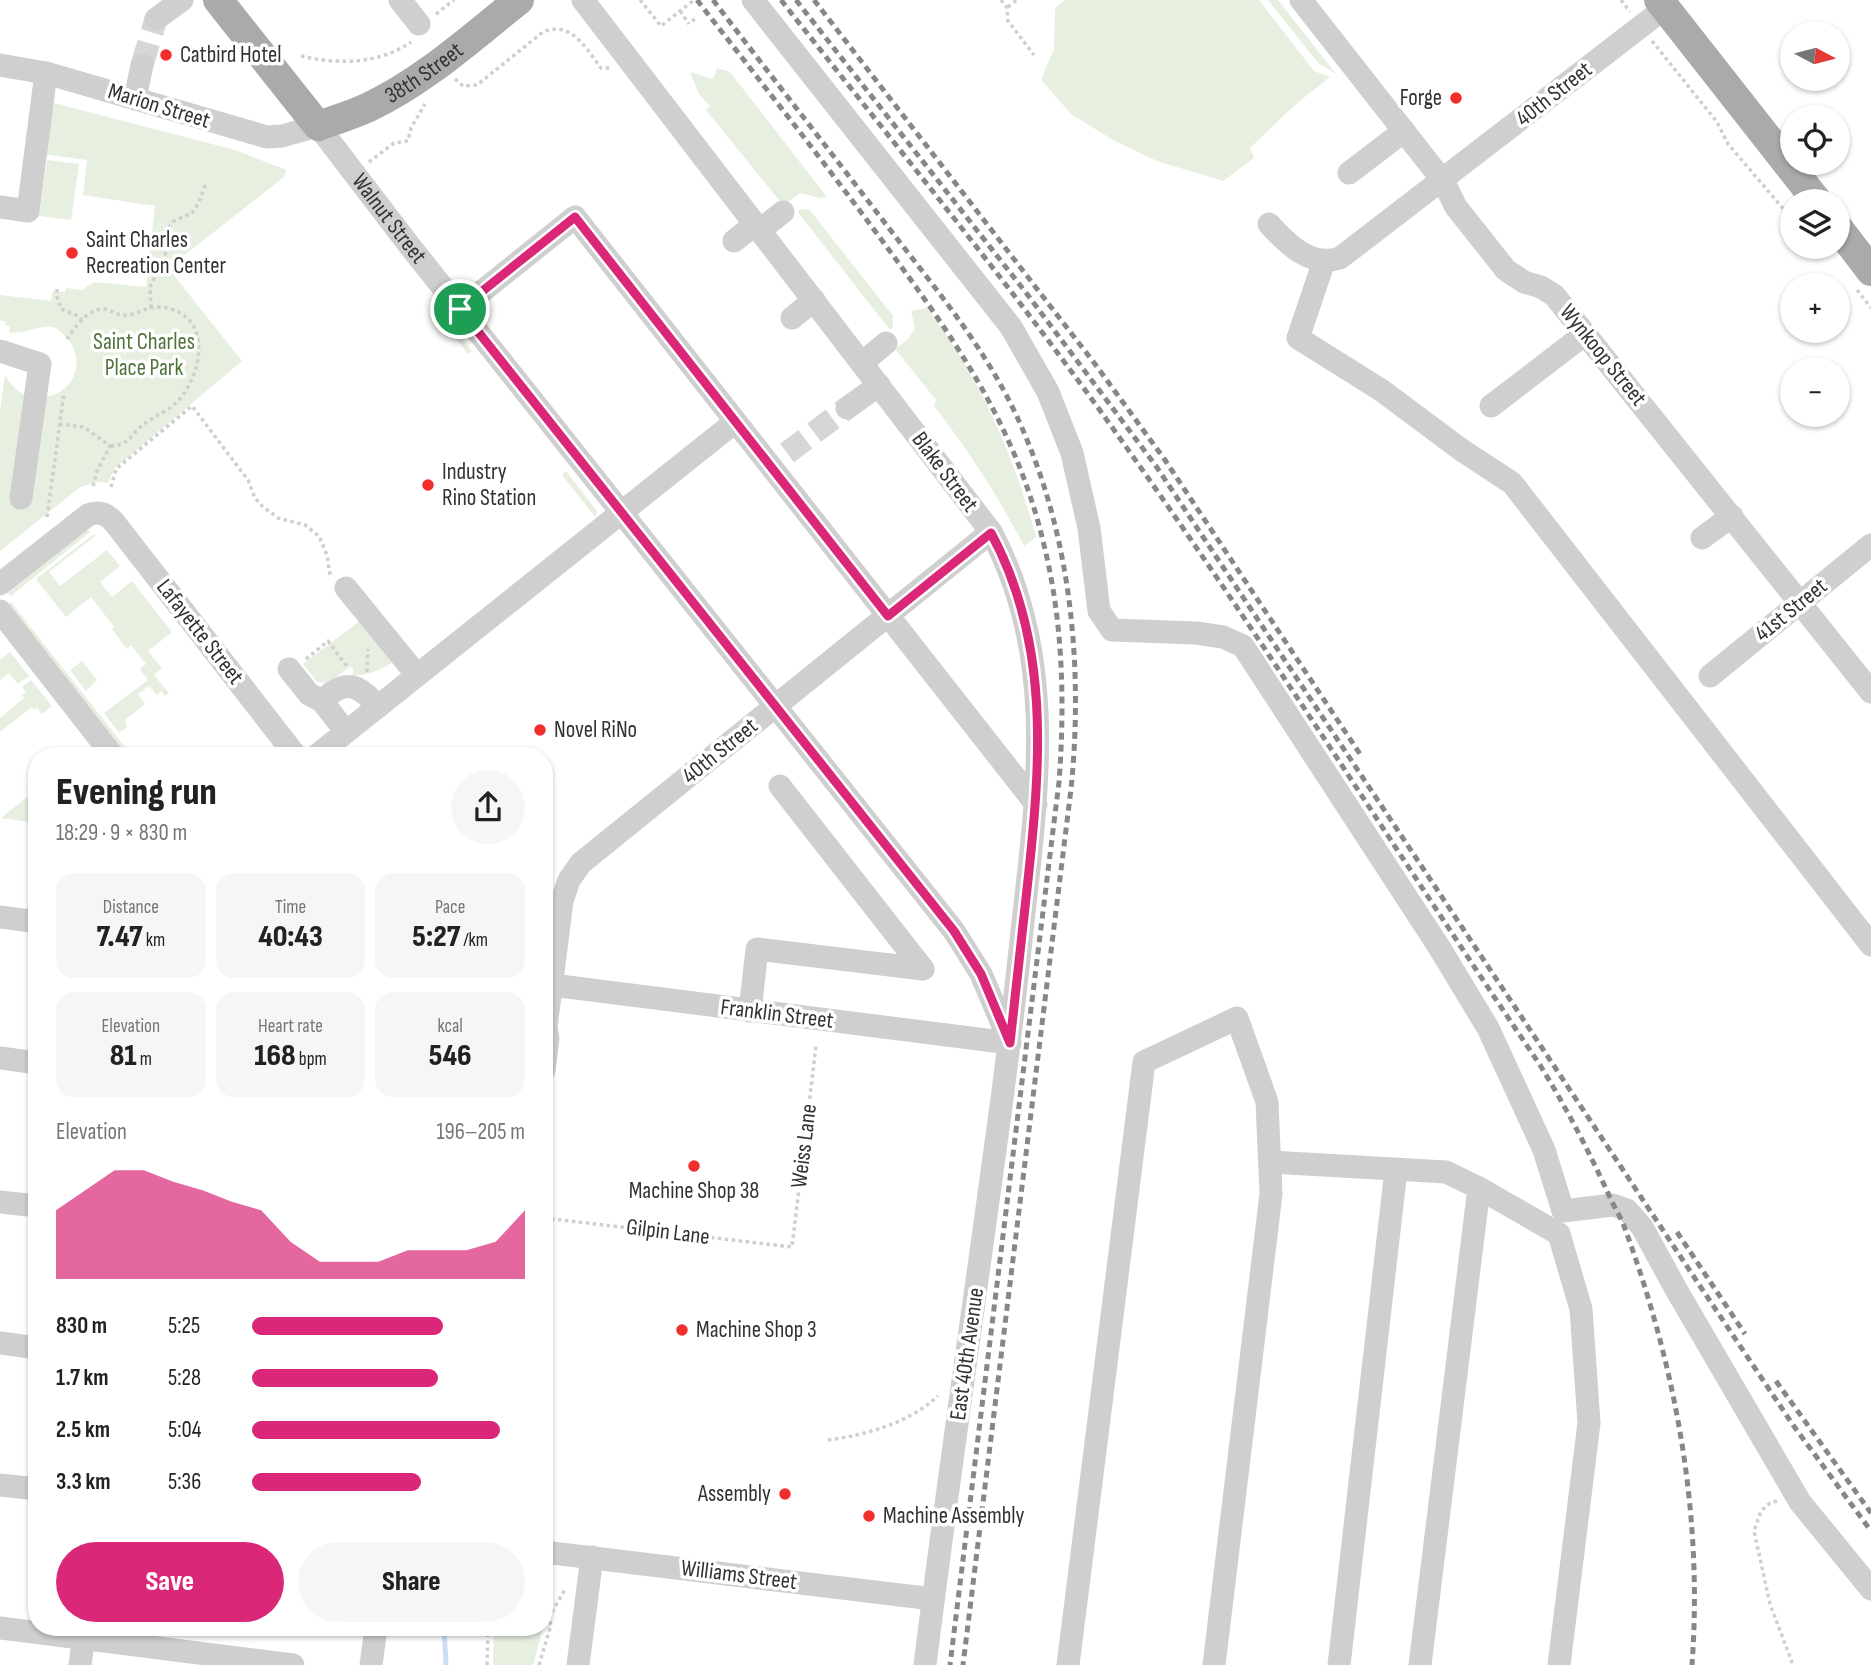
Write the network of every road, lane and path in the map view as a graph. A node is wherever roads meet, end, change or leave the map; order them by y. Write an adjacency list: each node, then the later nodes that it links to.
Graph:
1 (181, 0): 16 (street)
2 (218, 0): 28 (main road, Walnut Street)
3 (454, 0): 18 (path)
4 (519, 0): 28 (main road, 38th Street)
5 (639, 0): 15 (path)
6 (694, 0): 15 (path)
7 (753, 0): 106 (street)
8 (1001, 0): 14 (path)
9 (1017, 0): 14 (path)
10 (1301, 0): 29 (street, Wynkoop Street)
11 (405, 2): 18 (street)
12 (585, 4): 40 (street, Blake Street)
13 (1662, 4): 33 (street, 40th Street); 35 (main road)
14 (1007, 8): 20 (path)
15 (680, 11): 17 (path)
16 (156, 19)
17 (692, 21)
18 (421, 27): 21 (path)
19 (1661, 53): 36 (path)
20 (1034, 55)
21 (301, 56)
22 (0, 65): 25 (street, Marion Street)
23 (142, 65): 27 (street)
24 (611, 68): 26 (path)
25 (46, 74): 27 (street, Marion Street); 37 (street)
26 (451, 75)
27 (135, 99): 28 (street, Marion Street)
28 (318, 126): 48 (street, Walnut Street)
29 (1404, 131): 32 (street); 33 (street, Wynkoop Street)
30 (408, 141): 31 (path)
31 (376, 157)
32 (1349, 173)
33 (1443, 181): 43 (street, 40th Street); 51 (street, Wynkoop Street)
34 (206, 183): 47 (path)
35 (1808, 189)
36 (1780, 205)
37 (0, 207)
38 (783, 212): 40 (street)
39 (1269, 225): 43 (street)
40 (757, 227): 41 (street); 46 (street, Blake Street)
41 (734, 241)
42 (1850, 244): 44 (main road)
43 (1324, 261): 93 (street)
44 (1871, 271)
45 (57, 289): 50 (path)
46 (814, 300): 49 (street); 55 (street, Blake Street)
47 (151, 308): 50 (path); 62 (path)
48 (460, 309): 60 (street); 66 (street, Walnut Street)
49 (792, 318)
50 (82, 320): 52 (path)
51 (1586, 334): 58 (street); 67 (street, Wynkoop Street)
52 (67, 339)
53 (886, 343): 55 (street)
54 (0, 351): 65 (street)
55 (862, 363): 56 (street, Blake Street)
56 (879, 385): 59 (street); 69 (street, Blake Street)
57 (64, 393): 61 (path)
58 (1491, 406)
59 (848, 408)
60 (735, 422): 66 (street); 76 (street)
61 (60, 424): 62 (path); 68 (path)
62 (110, 446): 63 (path)
63 (93, 486)
64 (111, 488): 73 (path)
65 (21, 498)
66 (621, 512): 79 (street); 83 (street, Walnut Street)
67 (1732, 516): 70 (street); 74 (street, Wynkoop Street)
68 (47, 517)
69 (991, 533): 76 (street, 40th Street); 90 (street, Blake Street)
70 (1702, 538)
71 (1871, 545): 74 (street, 41st Street)
72 (0, 584): 87 (street, Lafayette Street)
73 (346, 588): 79 (street)
74 (1800, 602): 80 (street, 41st Street); 81 (street, Wynkoop Street)
75 (0, 611): 86 (street)
76 (888, 616): 83 (street, 40th Street); 90 (street)
77 (290, 671): 78 (path); 82 (street)
78 (352, 672)
79 (417, 675): 84 (street)
80 (1710, 676)
81 (1871, 692)
82 (322, 701): 84 (street); 85 (street)
83 (775, 706): 94 (street, 40th Street); 97 (street, Walnut Street)
84 (378, 707): 85 (street)
85 (346, 732): 88 (street)
86 (106, 747)
87 (289, 747)
88 (327, 747)
89 (780, 786): 96 (street)
90 (1036, 804): 97 (street, Blake Street)
91 (0, 917): 92 (street)
92 (28, 921)
93 (1871, 945)
94 (553, 955)
95 (553, 986): 96 (street, Franklin Street)
96 (750, 1011): 97 (street, Franklin Street)
97 (1010, 1043): 121 (street, East 40th Avenue)
98 (816, 1046): 109 (path, Weiss Lane)
99 (0, 1058): 100 (street)
100 (28, 1062)
101 (1270, 1162): 102 (street); 137 (street); 138 (street)
102 (1396, 1170): 103 (street); 139 (street)
103 (1479, 1188): 108 (street); 140 (street)
104 (0, 1202): 105 (street)
105 (28, 1205)
106 (1563, 1211): 108 (street); 116 (street)
107 (553, 1219): 109 (path, Gilpin Lane)
108 (1559, 1234): 141 (street)
109 (792, 1247)
110 (0, 1343): 111 (street)
111 (28, 1347)
112 (938, 1396): 113 (path)
113 (828, 1440)
114 (0, 1485): 115 (street)
115 (28, 1488)
116 (1800, 1502): 120 (street); 142 (path)
117 (553, 1553): 118 (street, Williams Street)
118 (592, 1557): 121 (street, Williams Street); 135 (street)
119 (569, 1585): 122 (path)
120 (1871, 1589)
121 (933, 1599): 136 (street, East 40th Avenue)
122 (553, 1611)
123 (0, 1628): 124 (street)
124 (28, 1630)
125 (84, 1636): 130 (street)
126 (104, 1636): 131 (street)
127 (375, 1636): 132 (street)
128 (488, 1636): 133 (path)
129 (548, 1636): 134 (path)
130 (80, 1665)
131 (293, 1665)
132 (371, 1665)
133 (487, 1665)
134 (539, 1665)
135 (578, 1665)
136 (925, 1665)
137 (1068, 1665)
138 (1214, 1665)
139 (1339, 1665)
140 (1420, 1665)
141 (1559, 1665)
142 (1793, 1665)

